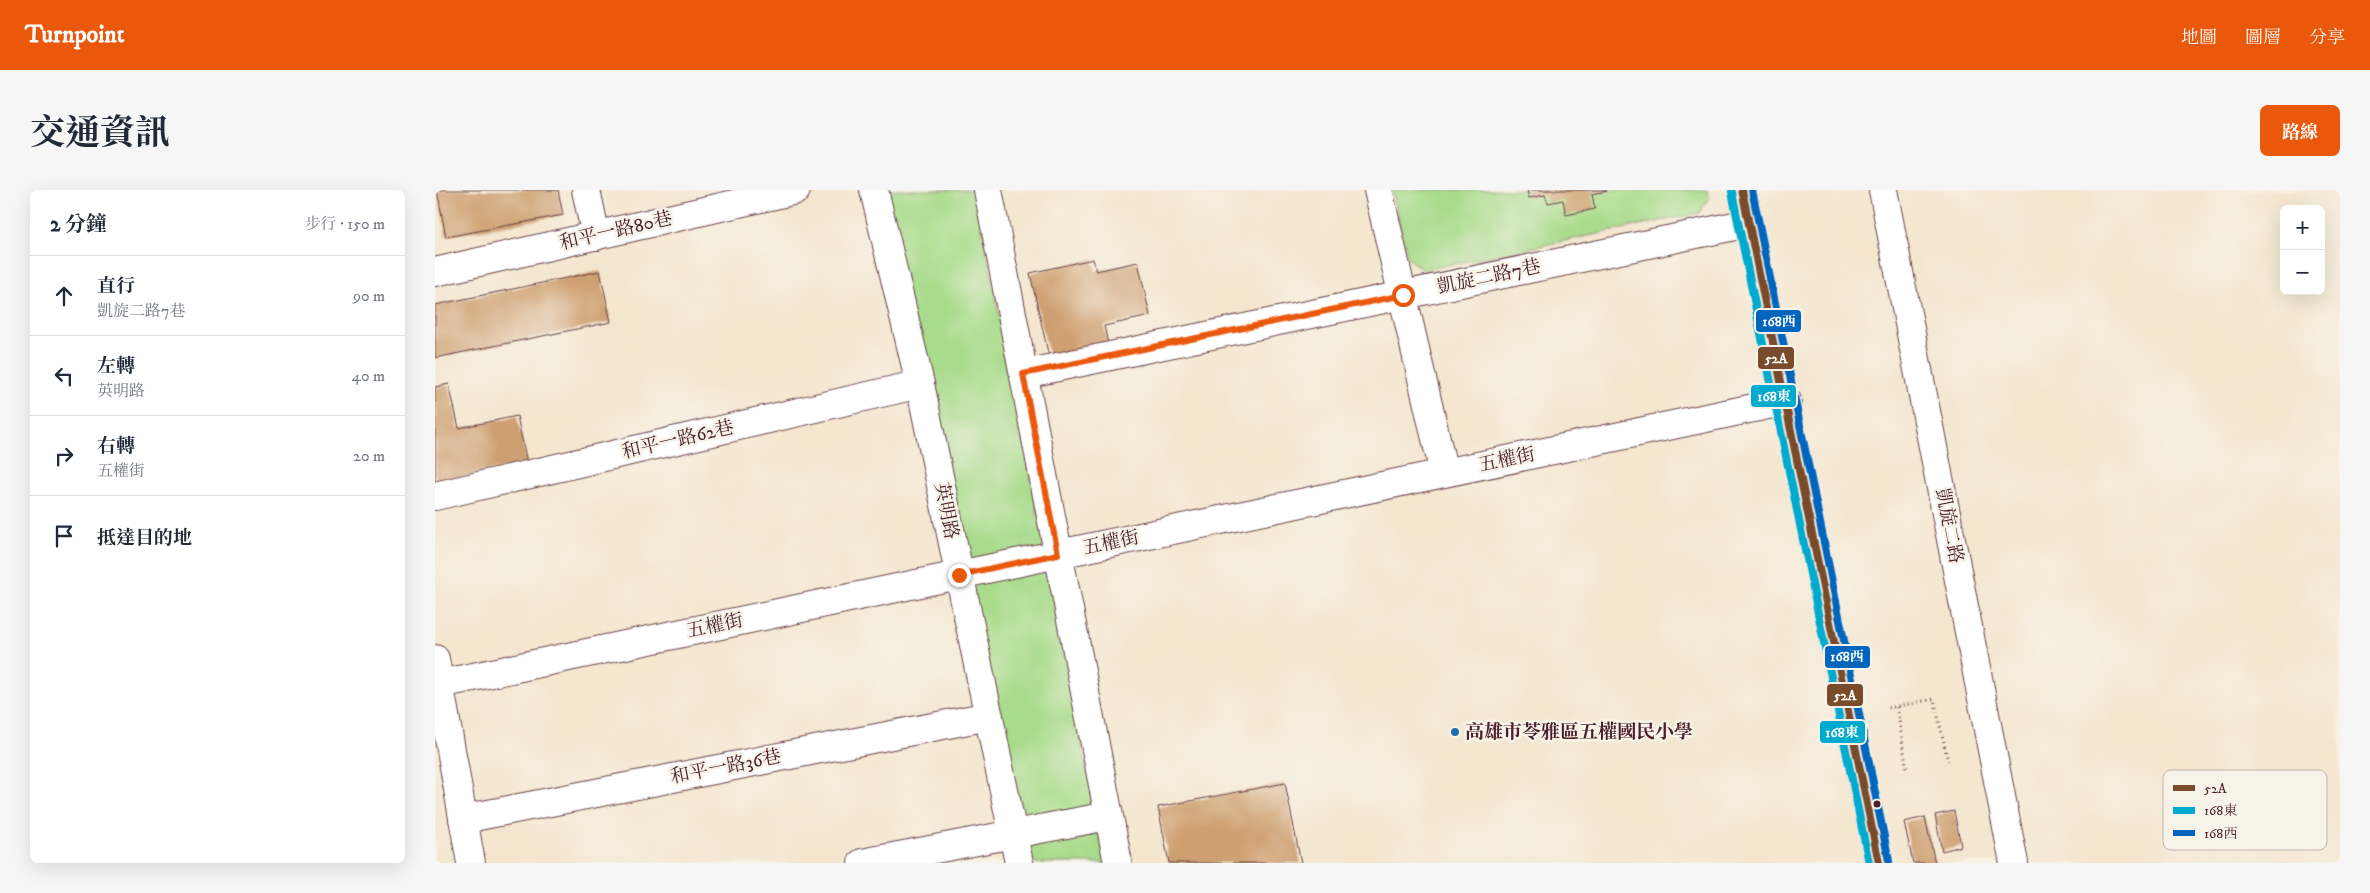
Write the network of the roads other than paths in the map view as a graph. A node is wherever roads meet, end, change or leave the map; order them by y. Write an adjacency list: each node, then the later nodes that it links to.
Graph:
1 (586, 190): 9 (street)
2 (797, 190): 9 (street, 和平一路80巷)
3 (874, 190): 13 (street, 英明路)
4 (988, 190): 12 (street)
5 (1378, 190): 11 (street)
6 (1742, 190): 8 (street)
7 (1883, 190): 29 (street, 凱旋二路)
8 (1749, 223): 11 (street, 凱旋二路7巷); 14 (street)
9 (596, 236): 10 (street, 和平一路80巷)
10 (435, 272)
11 (1403, 295): 12 (street, 凱旋二路7巷); 15 (street)
12 (1023, 374): 17 (street)
13 (920, 384): 16 (street, 和平一路62巷); 18 (street, 英明路)
14 (1787, 401): 15 (street, 五權街); 28 (street)
15 (1444, 473): 17 (street, 五權街)
16 (435, 496)
17 (1058, 554): 18 (street, 五權街); 21 (street)
18 (959, 575): 19 (street, 五權街); 20 (street, 英明路)
19 (437, 676): 22 (street)
20 (989, 716): 22 (street, 和平一路36巷); 23 (street, 英明路)
21 (1108, 816): 23 (street); 27 (street)
22 (463, 818): 24 (street)
23 (1013, 834): 25 (street); 26 (street, 英明路)
24 (471, 863)
25 (862, 863)
26 (1019, 863)
27 (1117, 863)
28 (1879, 863)
29 (2014, 863)

